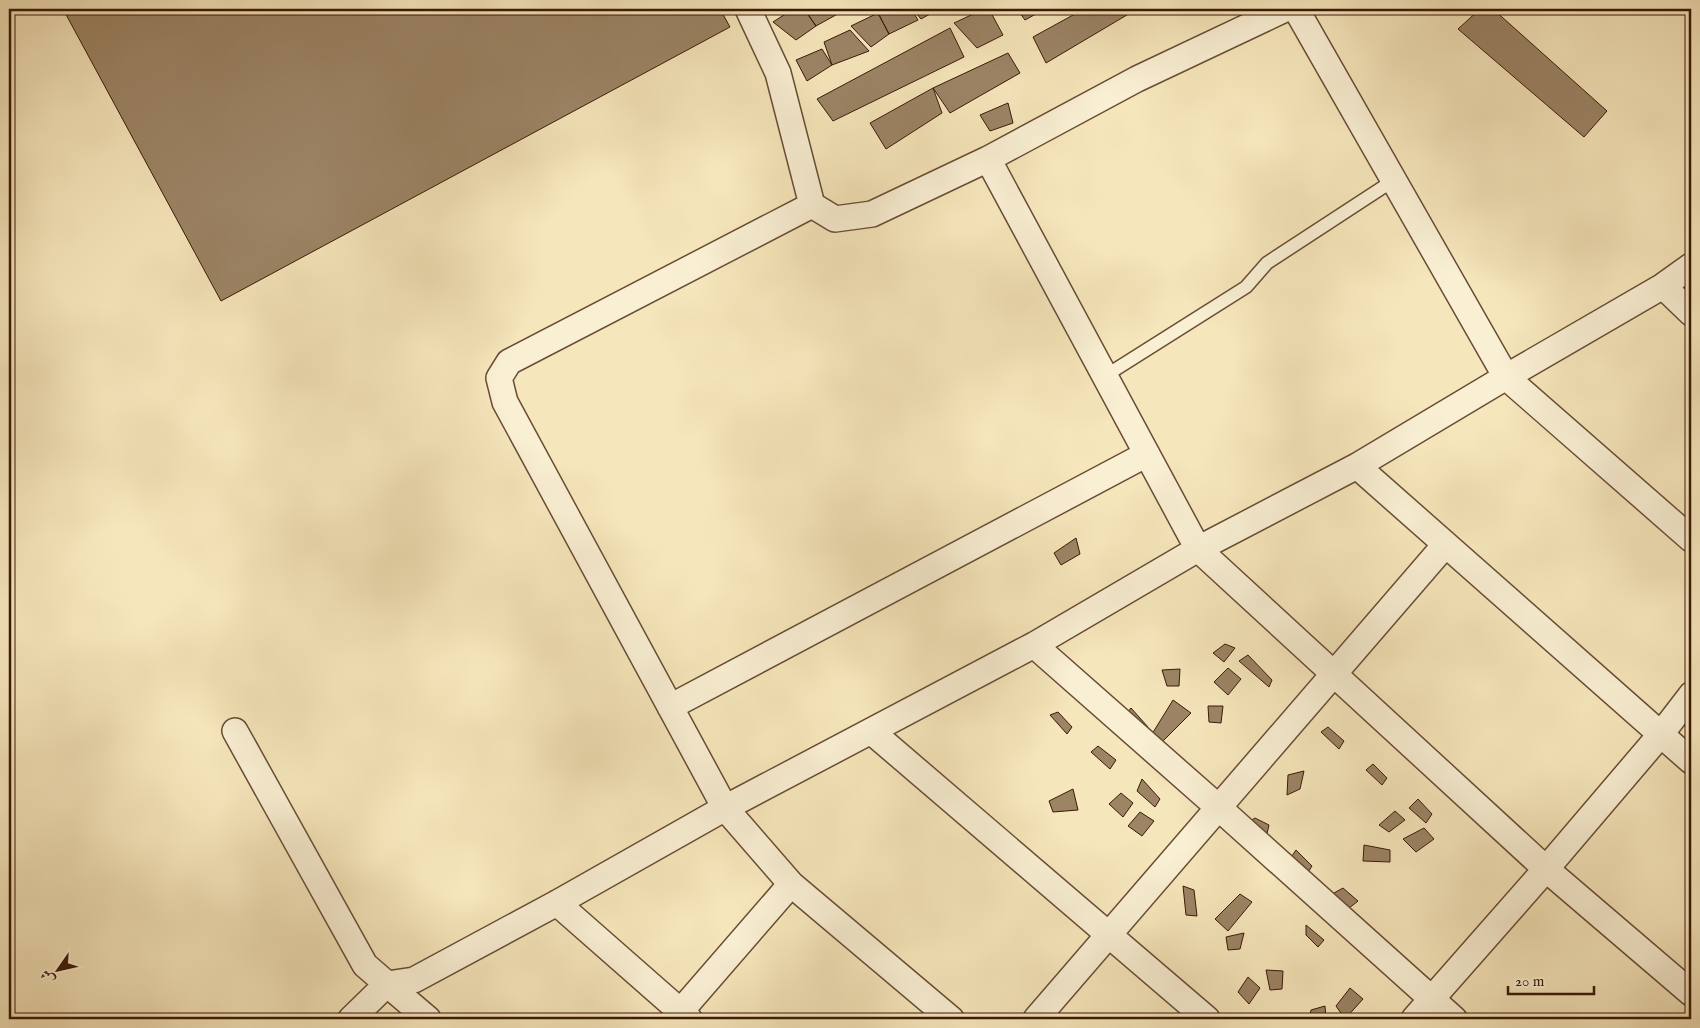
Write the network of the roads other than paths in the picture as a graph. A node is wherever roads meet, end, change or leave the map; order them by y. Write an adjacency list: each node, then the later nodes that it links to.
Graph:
1 (748, 9): 6 (street)
2 (1285, 9): 4 (street)
3 (1296, 9): 5 (street)
4 (988, 159): 6 (street); 10 (street)
5 (1394, 180): 10 (lane); 11 (street)
6 (812, 205): 20 (street)
7 (1691, 266): 8 (street)
8 (1663, 286): 9 (street); 11 (street)
9 (1691, 313)
10 (1105, 376): 12 (street)
11 (1506, 377): 13 (street); 14 (street)
12 (1147, 454): 16 (street); 20 (street)
13 (1357, 466): 15 (street); 16 (street)
14 (1691, 539)
15 (1445, 544): 18 (street); 23 (street)
16 (1198, 549): 17 (street); 18 (street)
17 (1034, 645): 22 (street); 26 (street)
18 (1334, 674): 26 (street); 27 (street)
19 (1691, 695): 23 (street)
20 (670, 708): 25 (street)
21 (235, 731): 31 (street)
22 (872, 732): 25 (street); 30 (street)
23 (1661, 734): 24 (street); 27 (street)
24 (1691, 761)
25 (725, 808): 28 (street); 29 (street)
26 (1219, 808): 30 (street); 33 (street)
27 (1546, 869): 32 (street); 33 (street)
28 (791, 884): 34 (street); 37 (street)
29 (557, 903): 31 (street); 34 (street)
30 (1109, 934): 38 (street); 39 (street)
31 (387, 984): 35 (street); 36 (street)
32 (1691, 993)
33 (1431, 1000): 40 (street); 41 (street)
34 (681, 1017)
35 (351, 1019)
36 (428, 1019)
37 (951, 1019)
38 (1036, 1019)
39 (1207, 1019)
40 (1414, 1019)
41 (1454, 1019)

